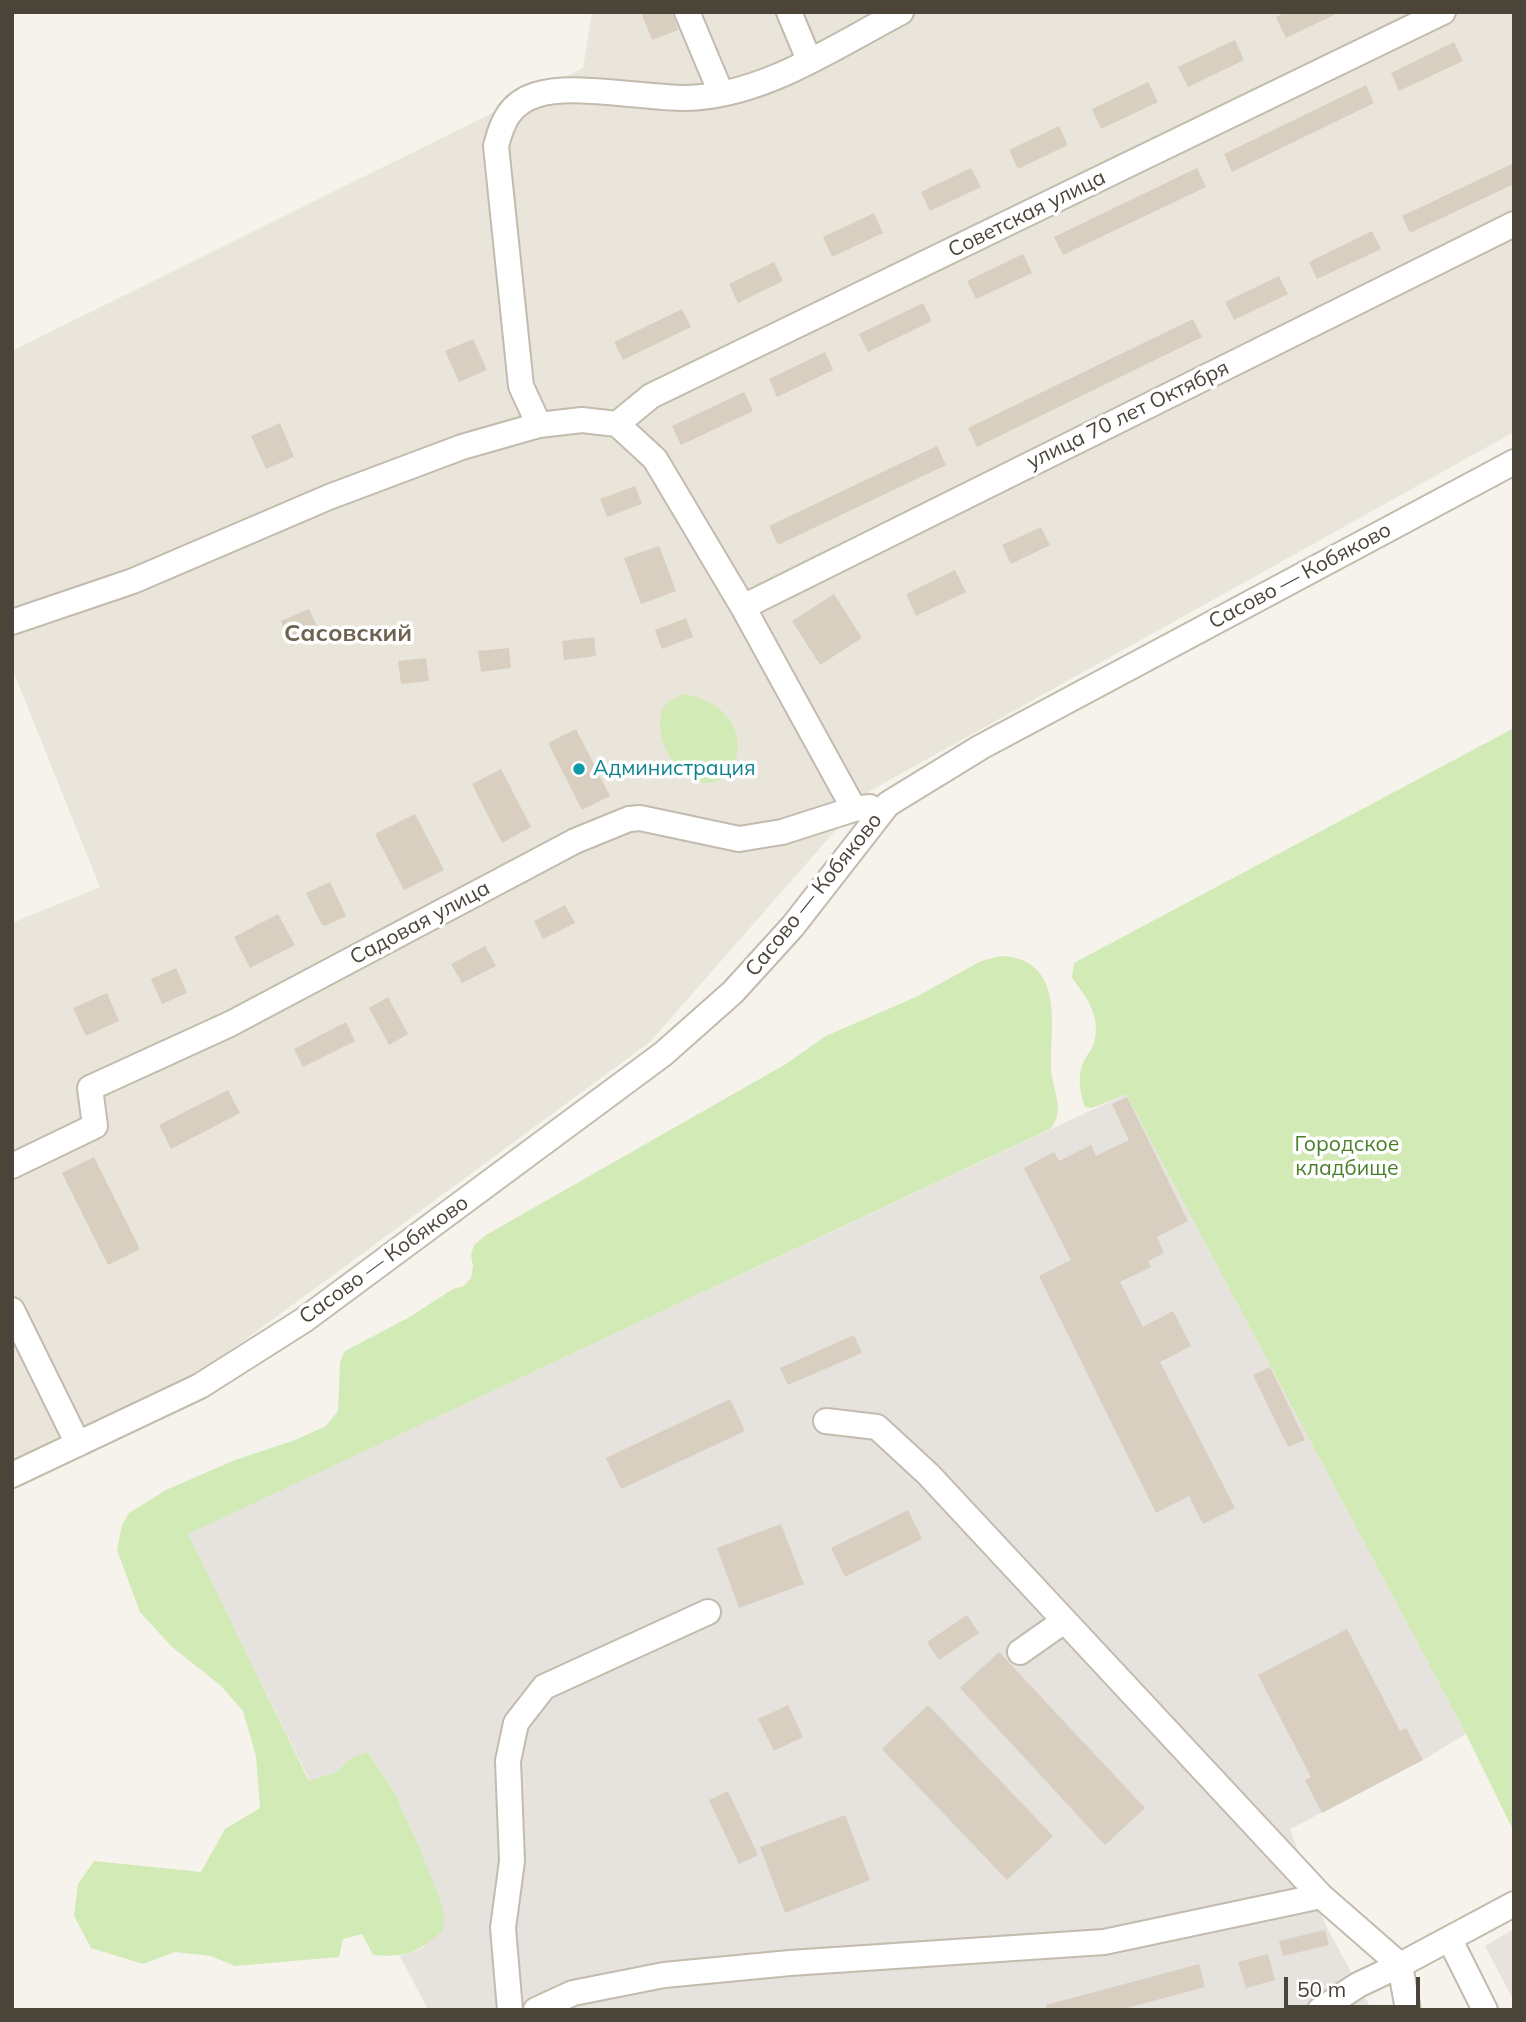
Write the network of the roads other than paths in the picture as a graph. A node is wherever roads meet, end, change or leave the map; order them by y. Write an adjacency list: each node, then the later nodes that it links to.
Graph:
1 (687, 12): 6 (street)
2 (789, 12): 5 (street)
3 (1443, 12): 8 (street, Советская улица)
4 (886, 16): 5 (street)
5 (810, 60): 6 (street)
6 (721, 93): 9 (street)
7 (1514, 224): 11 (street, улица 70 лет Октября)
8 (617, 424): 9 (street); 11 (street)
9 (539, 425): 12 (street)
10 (1514, 462): 13 (street, Сасово — Кобяково)
11 (743, 607): 14 (street)
12 (12, 622)
13 (888, 804): 14 (street, Садовая улица); 18 (street, Сасово — Кобяково)
14 (854, 809): 15 (street, Садовая улица)
15 (12, 1167)
16 (12, 1310): 18 (street)
17 (826, 1421): 21 (street)
18 (78, 1444): 19 (street, Сасово — Кобяково)
19 (12, 1475)
20 (708, 1612): 27 (street)
21 (1064, 1621): 22 (street); 23 (street)
22 (1020, 1652)
23 (1321, 1896): 26 (street); 28 (street)
24 (1514, 1904): 25 (street)
25 (1450, 1940): 26 (street); 31 (street)
26 (1400, 1965): 29 (street); 30 (street)
27 (510, 2010)
28 (536, 2010)
29 (1320, 2010)
30 (1408, 2010)
31 (1485, 2010)

